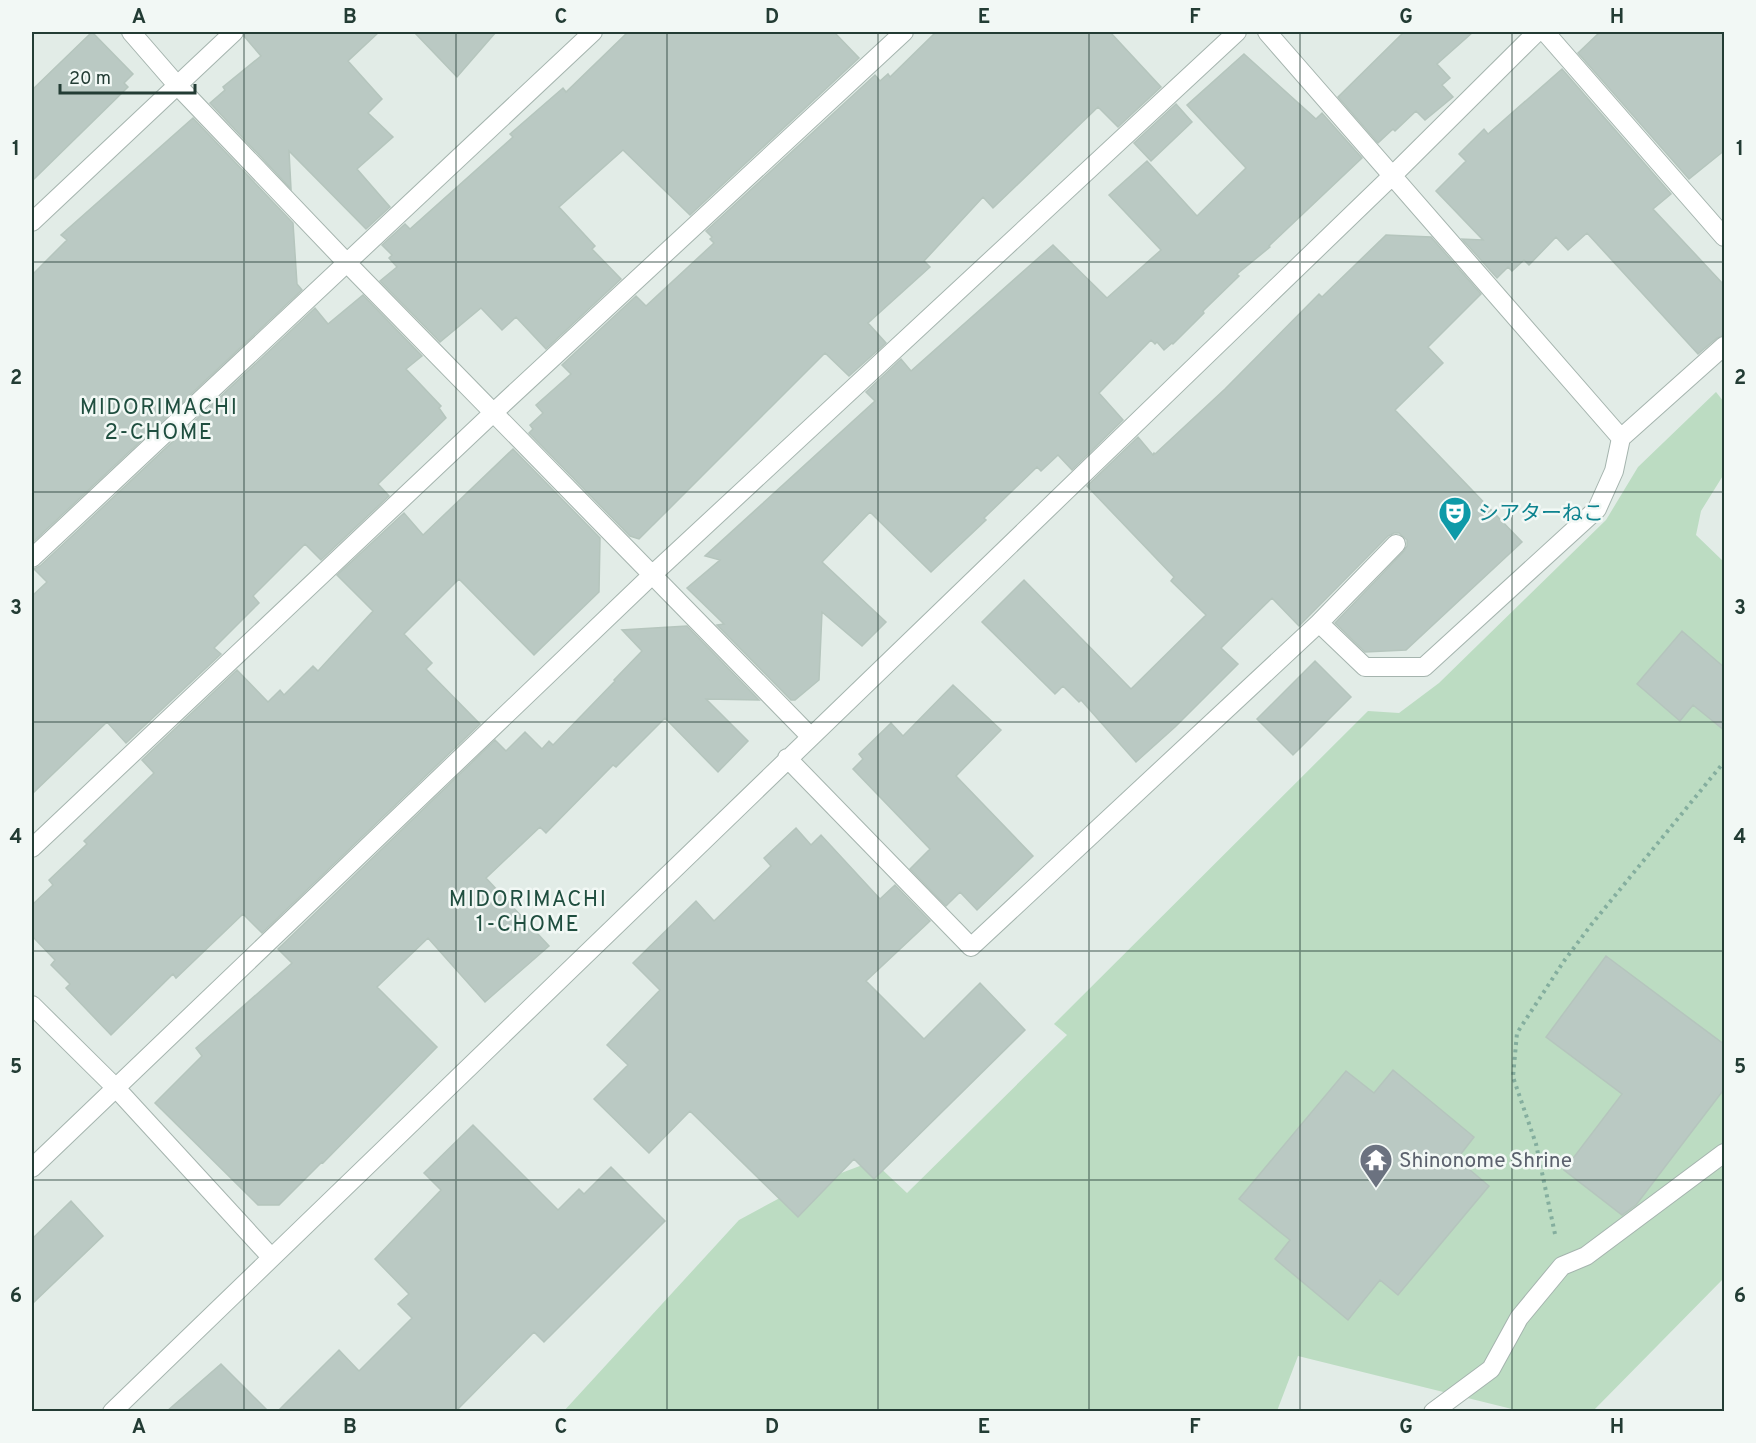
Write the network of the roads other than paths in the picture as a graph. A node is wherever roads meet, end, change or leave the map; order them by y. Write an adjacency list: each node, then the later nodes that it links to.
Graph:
1 (131, 32): 9 (street)
2 (234, 32): 9 (street)
3 (593, 32): 13 (street)
4 (904, 32): 15 (street)
5 (1237, 32): 19 (street)
6 (1267, 32): 10 (street)
7 (1537, 32): 10 (street)
8 (1545, 32): 12 (street)
9 (177, 85): 11 (street); 13 (street)
10 (1392, 176): 16 (street); 21 (street)
11 (32, 222)
12 (1725, 237)
13 (347, 263): 15 (street); 18 (street)
14 (1725, 346): 16 (street)
15 (493, 413): 19 (street); 23 (street)
16 (1621, 438): 20 (street)
17 (1396, 544): 20 (street)
18 (32, 558)
19 (652, 575): 21 (street); 25 (street)
20 (1319, 622): 22 (street)
21 (810, 736): 22 (street)
22 (787, 758): 28 (street)
23 (32, 848)
24 (32, 1005): 25 (street)
25 (115, 1088): 27 (street); 28 (street)
26 (1725, 1153): 30 (street)
27 (32, 1168)
28 (272, 1257): 29 (street)
29 (112, 1412)
30 (1433, 1412)

